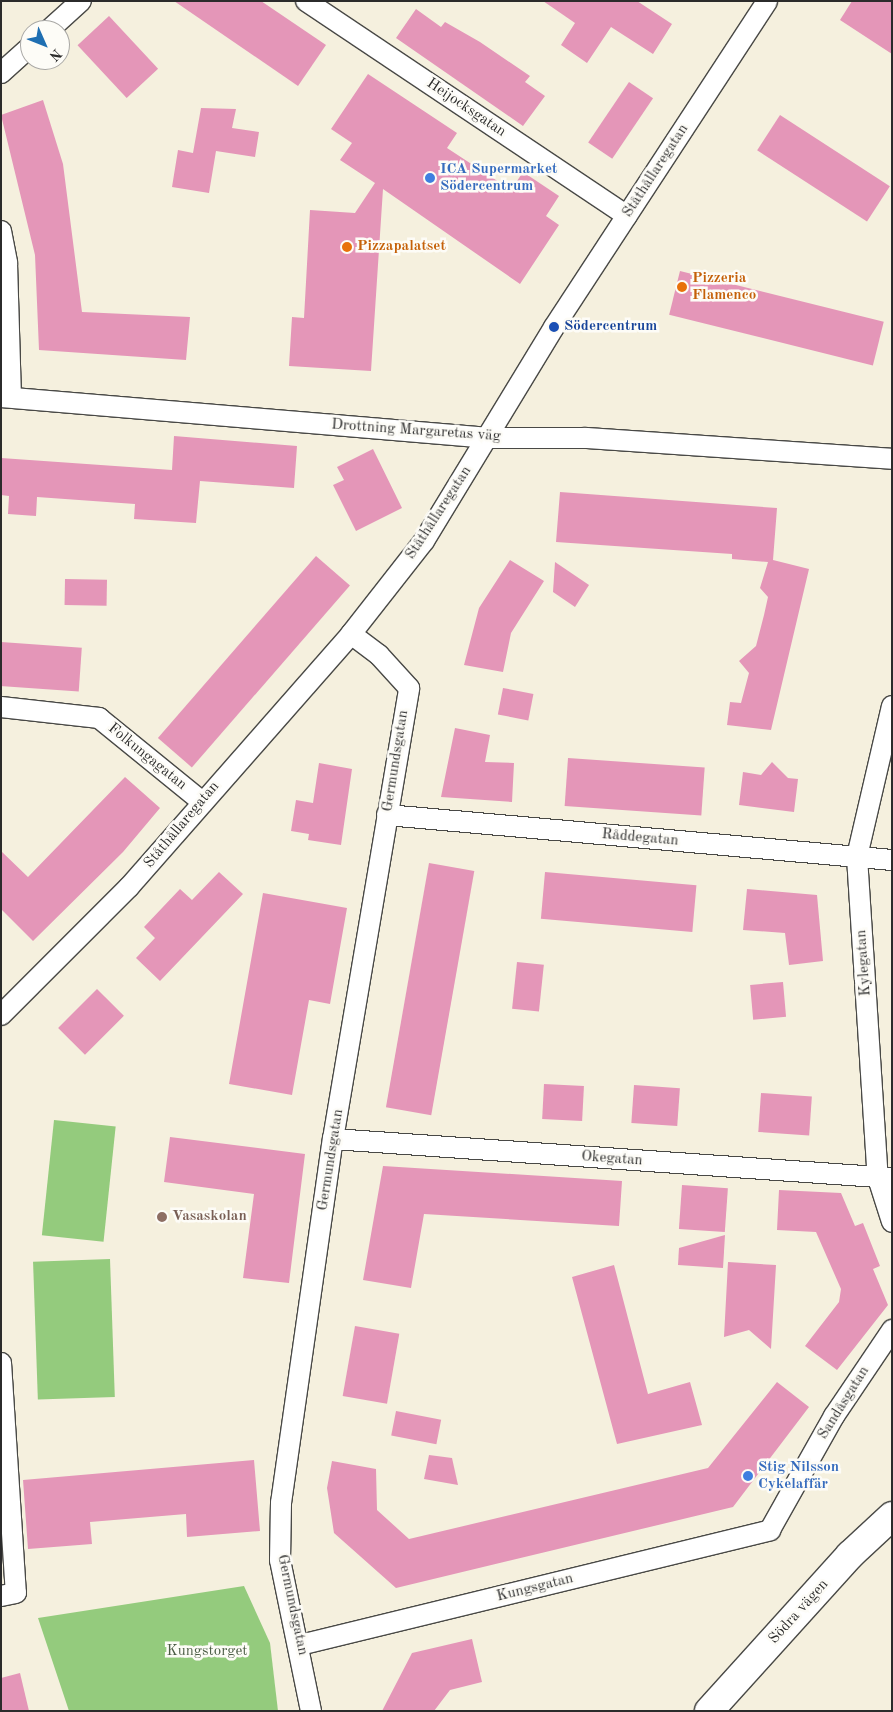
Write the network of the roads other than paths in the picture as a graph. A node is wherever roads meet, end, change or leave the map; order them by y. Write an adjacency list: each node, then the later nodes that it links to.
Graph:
1 (81, 1): 4 (street)
2 (306, 1): 7 (street, Heijocksgatan)
3 (767, 1): 7 (street, Ståthållaregatan)
4 (60, 20)
5 (20, 56): 6 (street)
6 (1, 73)
7 (627, 216): 10 (street, Ståthållaregatan)
8 (1, 231): 9 (street)
9 (6, 396): 10 (street, Drottning Margaretas väg)
10 (486, 438): 11 (street, Drottning Margaretas väg); 12 (street, Ståthållaregatan)
11 (892, 460)
12 (351, 634): 15 (street, Ståthållaregatan); 16 (street, Germundsgatan)
13 (892, 706): 17 (street, Kylegatan)
14 (1, 707): 15 (street, Folkungagatan)
15 (201, 801): 19 (street, Ståthållaregatan)
16 (388, 815): 17 (street, Råddegatan); 20 (street, Germundsgatan)
17 (857, 857): 18 (street, Råddegatan); 21 (street, Kylegatan)
18 (892, 860)
19 (1, 1015)
20 (333, 1139): 21 (street, Okegatan); 28 (street, Germundsgatan)
21 (885, 1178): 22 (street, Kylegatan)
22 (892, 1222)
23 (892, 1330): 26 (street, Sandåsgatan)
24 (1, 1362): 27 (street)
25 (892, 1516): 30 (main road, Södra vägen)
26 (770, 1530): 28 (street, Kungsgatan)
27 (8, 1594)
28 (300, 1645): 29 (street, Germundsgatan)
29 (312, 1711)
30 (709, 1711)

